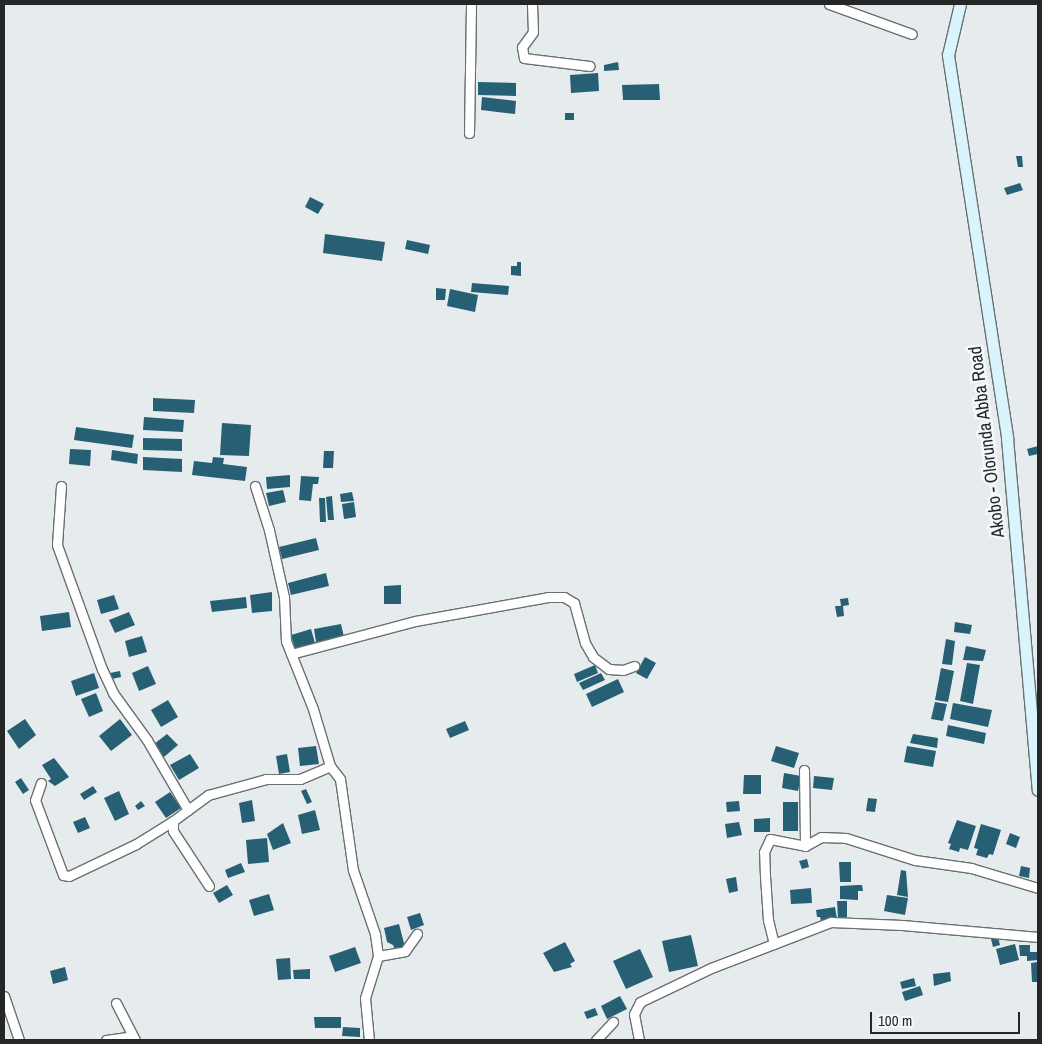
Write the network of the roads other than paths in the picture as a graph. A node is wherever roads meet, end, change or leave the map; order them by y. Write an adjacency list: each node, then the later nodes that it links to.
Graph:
1 (471, 4): 7 (street)
2 (532, 4): 6 (street)
3 (829, 4): 5 (street)
4 (960, 4): 12 (main road, Akobo - Olorunda Abba Road)
5 (912, 34)
6 (590, 66)
7 (469, 133)
8 (61, 486): 17 (street)
9 (255, 486): 10 (street)
10 (291, 654): 11 (street); 13 (street)
11 (634, 666)
12 (1037, 765): 16 (main road, Akobo - Olorunda Abba Road)
13 (330, 766): 17 (street); 25 (street)
14 (804, 770): 19 (street)
15 (41, 783): 18 (street)
16 (1038, 790)
17 (188, 810): 18 (street)
18 (173, 821): 20 (street)
19 (805, 846): 21 (street); 24 (street)
20 (208, 886)
21 (1038, 888)
22 (417, 934): 25 (street)
23 (1038, 937): 24 (street)
24 (774, 944): 34 (street)
25 (378, 956): 32 (street)
26 (4, 996): 30 (street)
27 (116, 1003): 29 (street)
28 (612, 1022): 33 (street)
29 (134, 1038): 31 (street)
30 (18, 1040)
31 (106, 1040)
32 (369, 1040)
33 (596, 1040)
34 (639, 1040)

